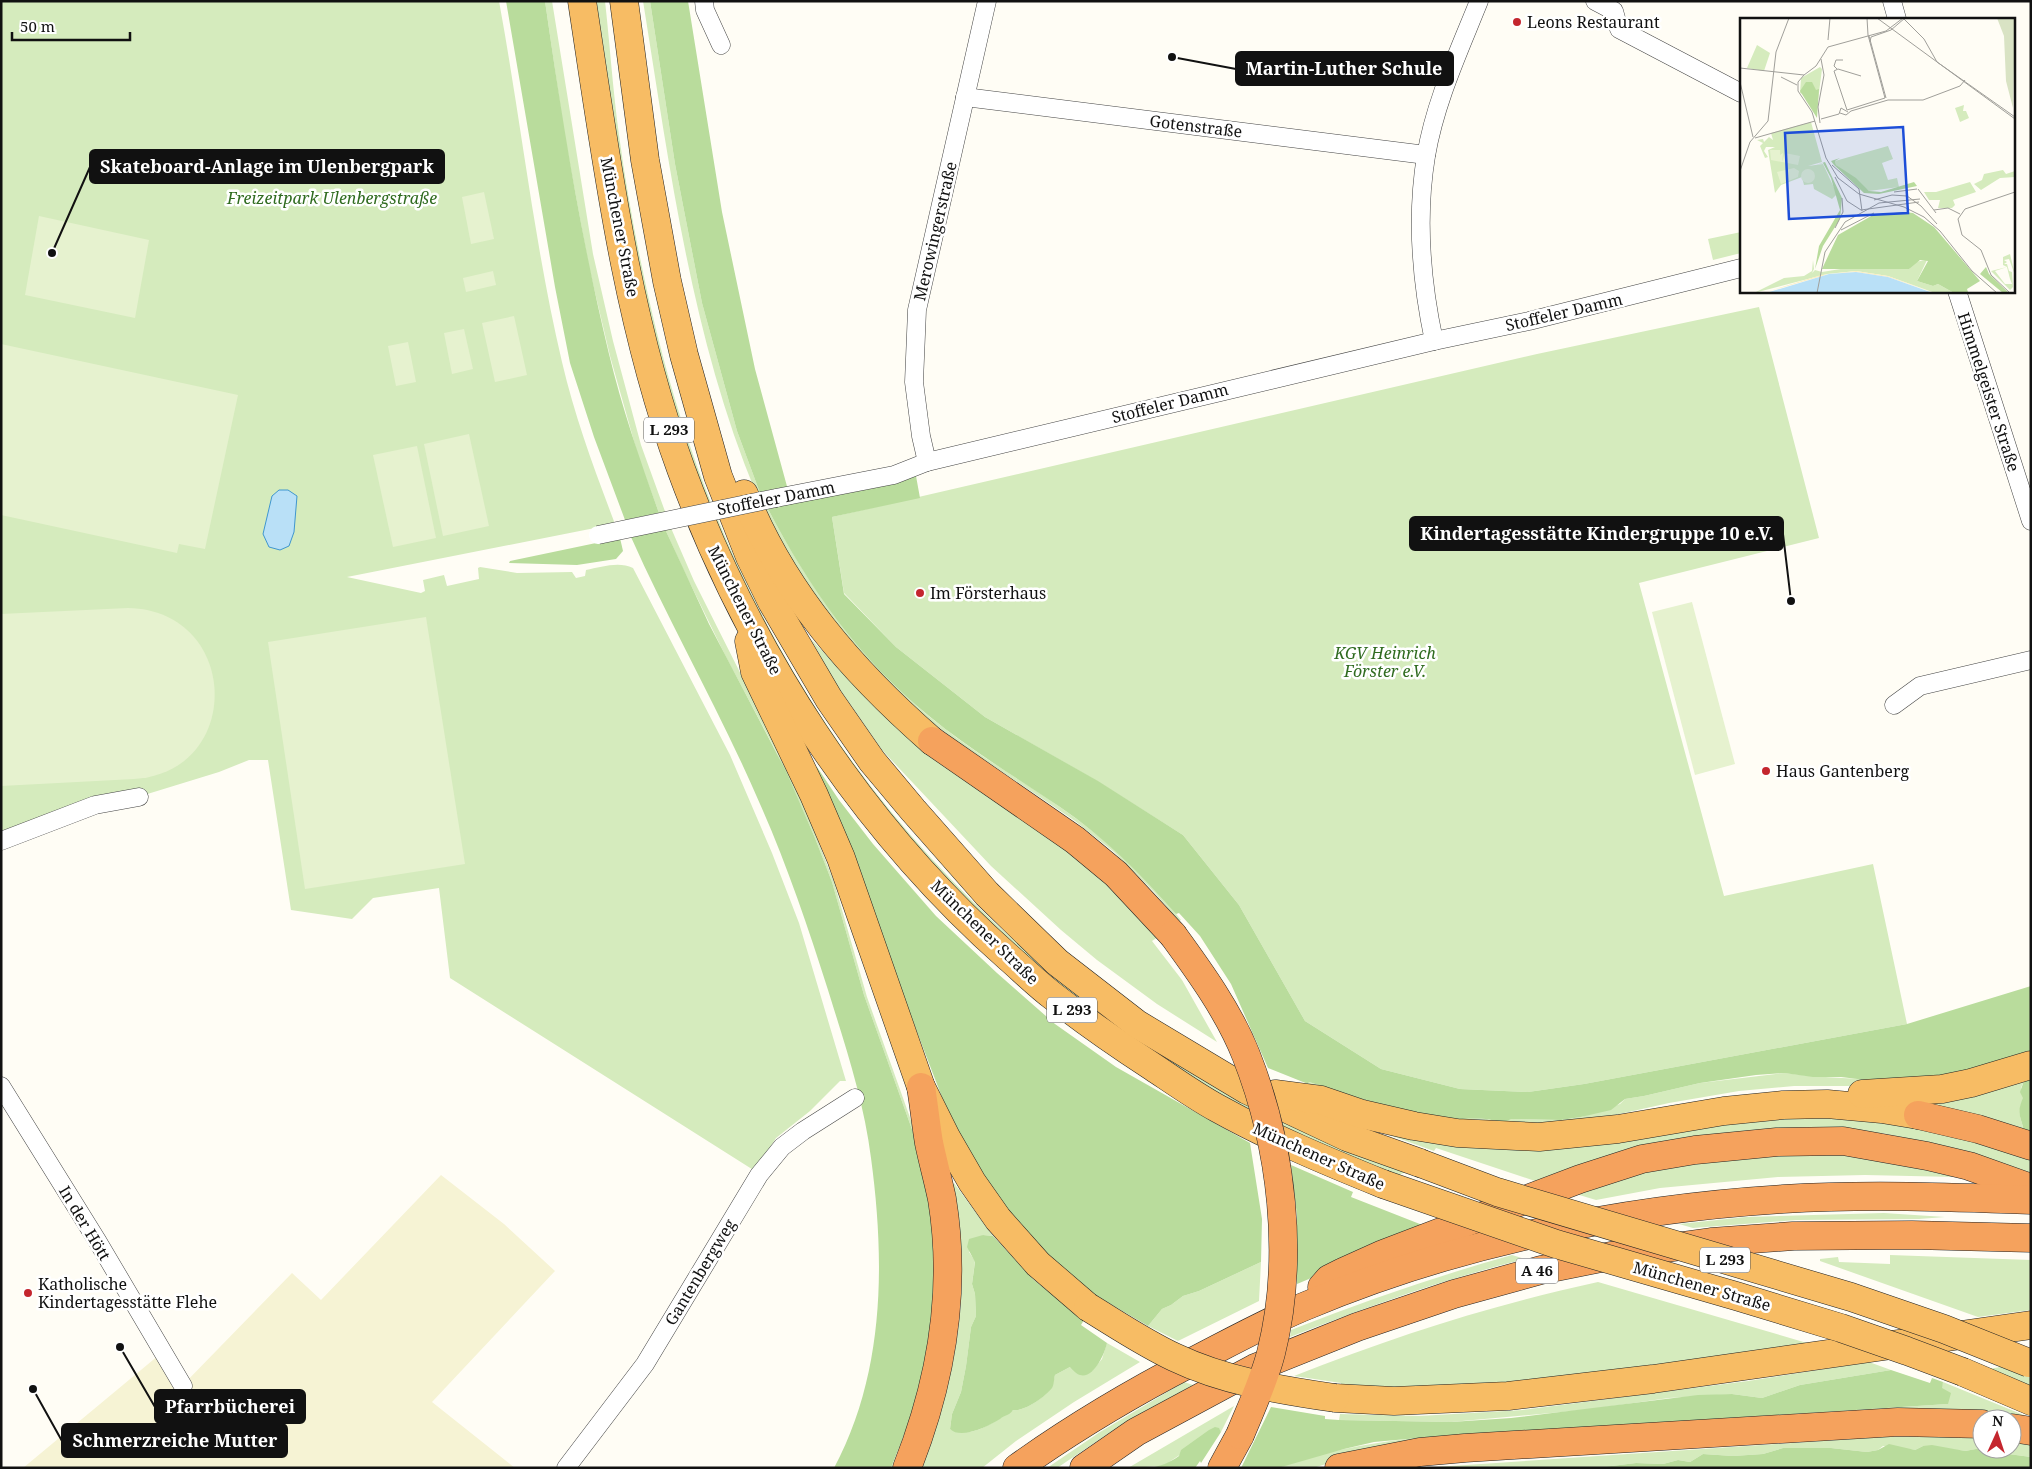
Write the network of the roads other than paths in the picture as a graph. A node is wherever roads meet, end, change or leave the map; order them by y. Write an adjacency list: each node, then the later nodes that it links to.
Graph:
1 (582, 1): 20 (highway, Münchener Straße / L 293)
2 (624, 1): 16 (highway, Münchener Straße / L 293)
3 (704, 1): 9 (street)
4 (987, 1): 11 (street, Merowingerstraße)
5 (1479, 1): 12 (street)
6 (1595, 1): 10 (street)
7 (1892, 1): 8 (street)
8 (1897, 18)
9 (721, 45)
10 (1740, 92)
11 (965, 97): 12 (street, Gotenstraße); 17 (street, Merowingerstraße)
12 (1426, 155): 15 (street)
13 (1740, 268): 15 (street, Stoffeler Damm)
14 (1957, 292): 18 (street, Himmelgeister Straße)
15 (1434, 341): 17 (street, Stoffeler Damm)
16 (711, 450): 28 (highway, Münchener Straße / L 293); 45 (highway, bridge)
17 (927, 462): 19 (street, Stoffeler Damm, bridge)
18 (2031, 521)
19 (598, 535)
20 (745, 618): 27 (highway, L 293); 39 (highway, Münchener Straße / L 293, bridge)
21 (2031, 660): 22 (street)
22 (1894, 705)
23 (139, 797): 24 (street)
24 (1, 841)
25 (2031, 1065): 30 (highway)
26 (1, 1086): 38 (street, In der Hött)
27 (921, 1086): 36 (highway, L 293, bridge); 42 (highway)
28 (1247, 1090): 30 (highway); 37 (highway, Münchener Straße / L 293, bridge)
29 (855, 1098): 41 (street, Gantenbergweg)
30 (1827, 1104): 31 (highway)
31 (2031, 1146)
32 (2031, 1188): 35 (highway)
33 (2031, 1200): 35 (highway, A 46)
34 (2031, 1238): 44 (highway, A 46)
35 (1304, 1306): 43 (highway, A 46)
36 (2031, 1325)
37 (2030, 1363)
38 (183, 1386)
39 (2031, 1401)
40 (1972, 1423): 46 (highway)
41 (566, 1468)
42 (907, 1468)
43 (1018, 1468)
44 (1084, 1468)
45 (1222, 1468)
46 (1339, 1468)

